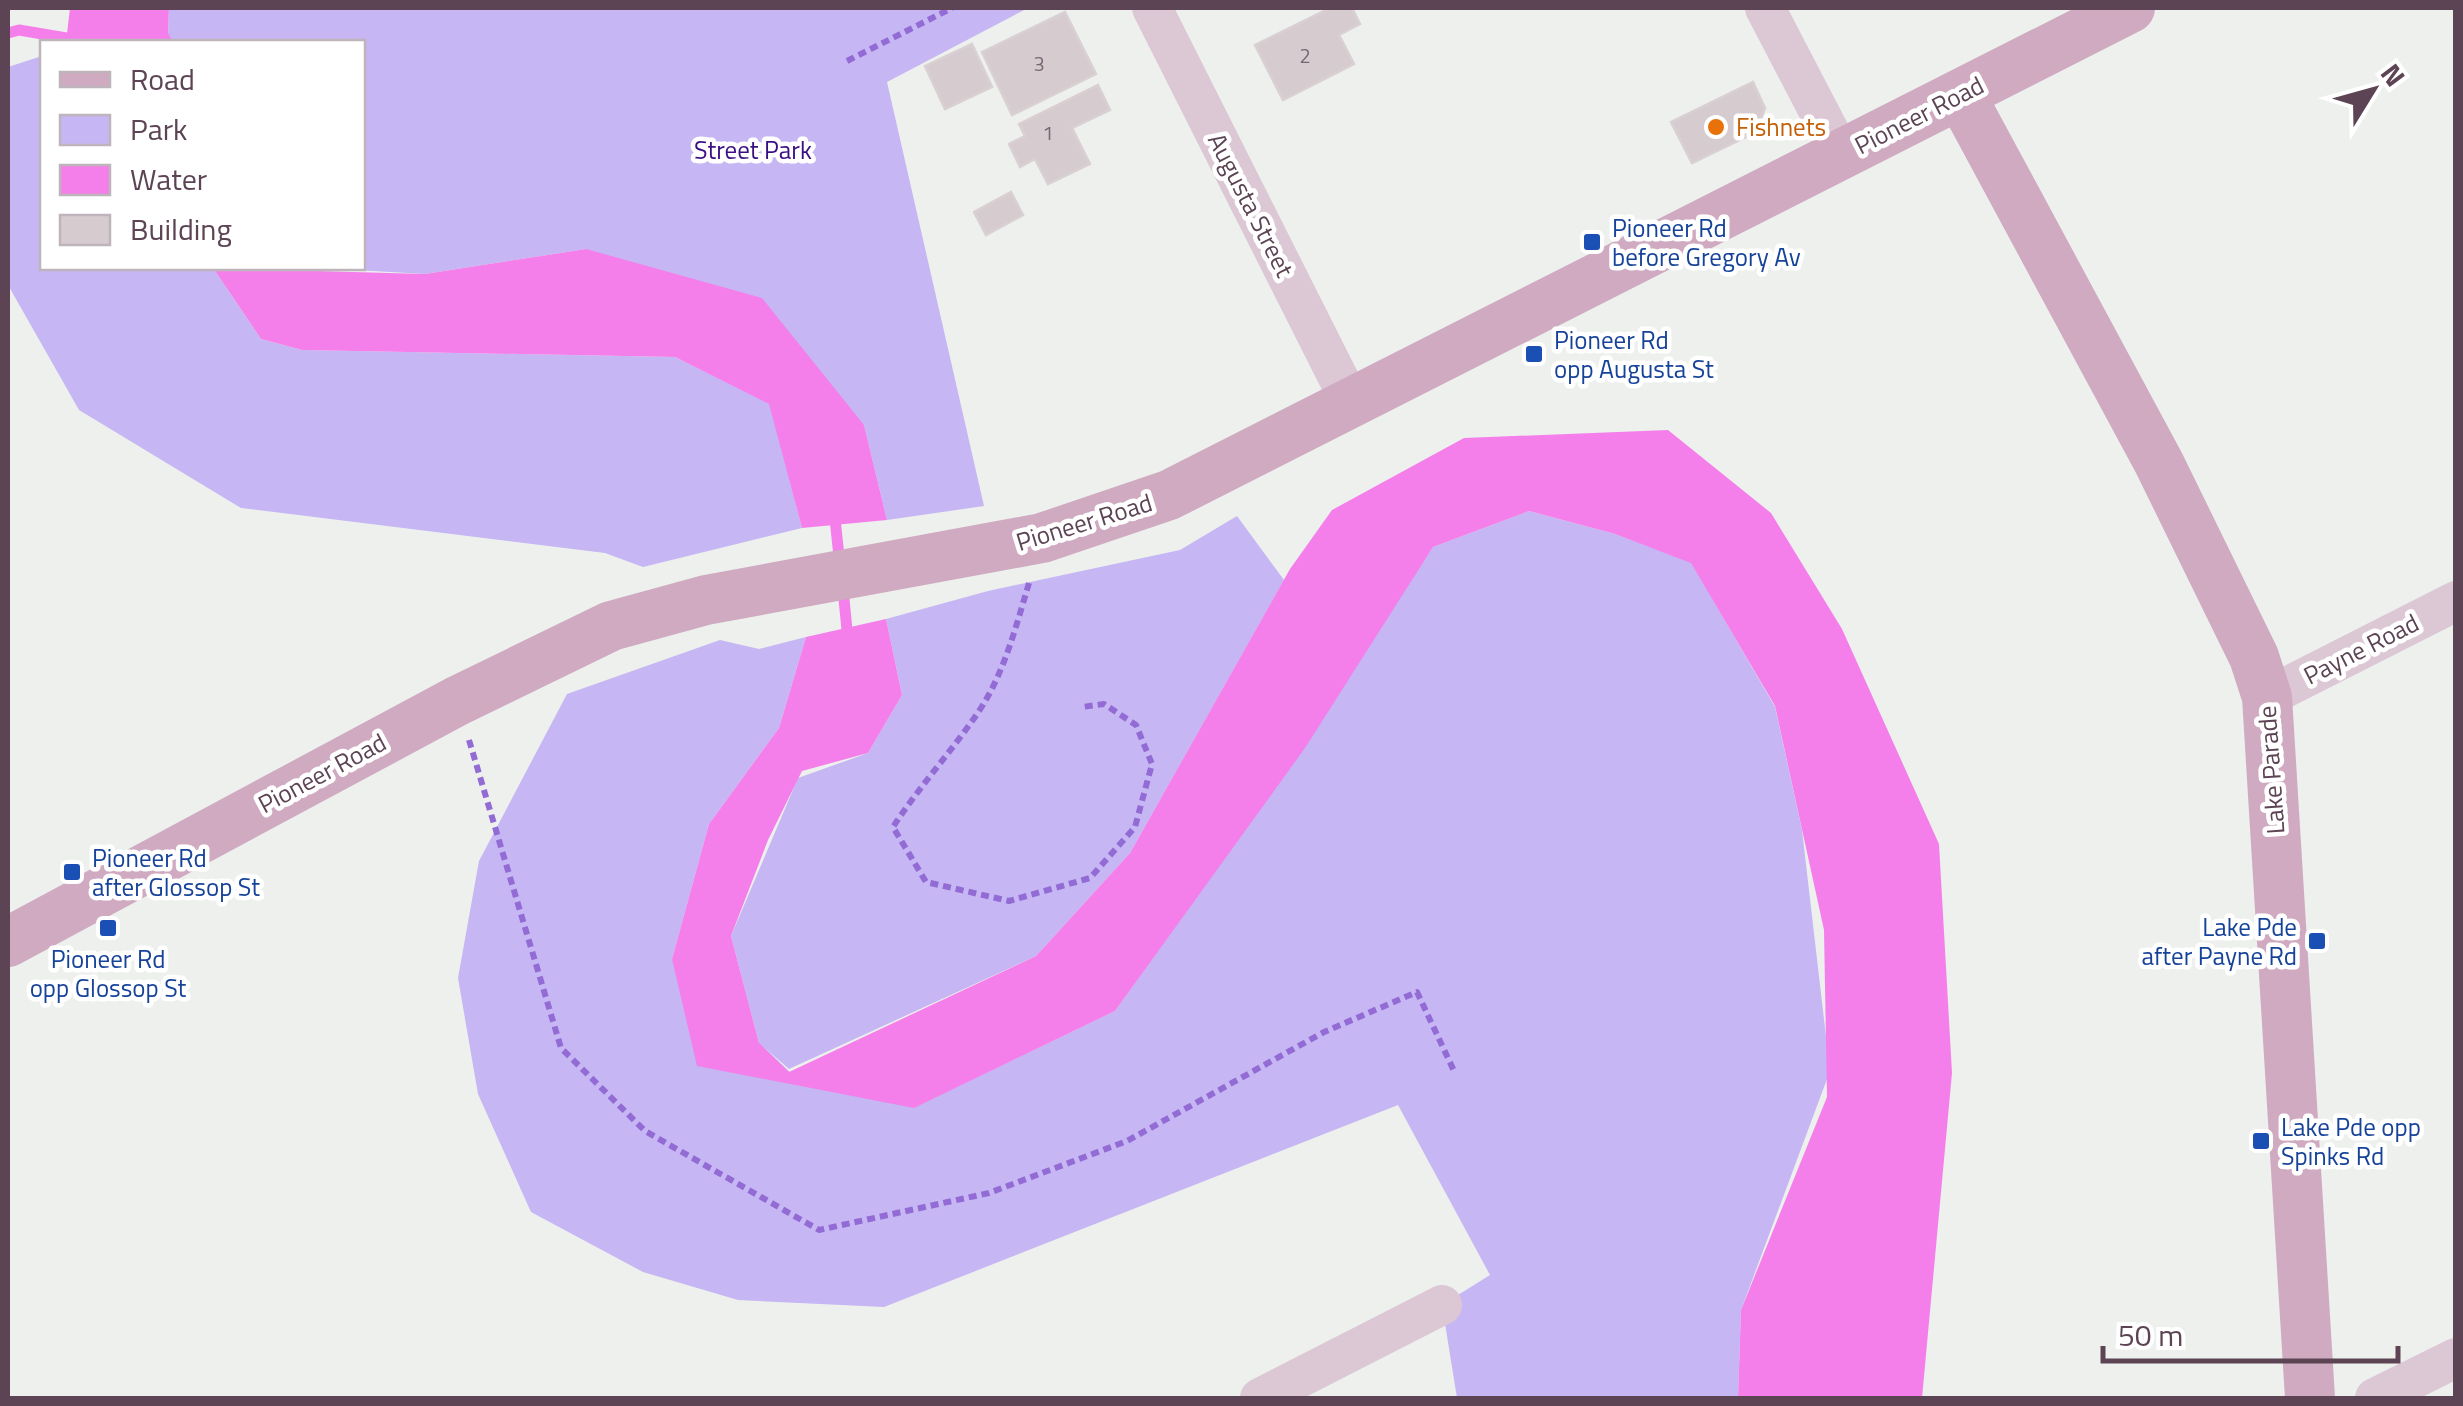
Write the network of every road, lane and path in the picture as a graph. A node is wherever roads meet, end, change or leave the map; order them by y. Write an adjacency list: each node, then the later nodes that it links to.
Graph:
1 (952, 8): 5 (path)
2 (1152, 8): 8 (street, Augusta Street)
3 (1765, 8): 7 (street)
4 (2130, 8): 6 (main road, Pioneer Road)
5 (847, 61)
6 (1960, 94): 7 (main road, Pioneer Road); 11 (main road, Lake Parade)
7 (1841, 154): 8 (main road, Pioneer Road)
8 (1351, 403): 9 (main road, Pioneer Road)
9 (1042, 538): 12 (main road, Pioneer Road); 13 (path)
10 (2456, 601): 11 (street, Payne Road)
11 (2266, 697): 19 (main road, Lake Parade)
12 (457, 700): 14 (main road, Pioneer Road); 15 (path)
13 (1082, 707)
14 (8, 942)
15 (1454, 1071)
16 (1442, 1305): 18 (street)
17 (2456, 1358): 20 (street)
18 (1260, 1398)
19 (2310, 1398)
20 (2375, 1398)

